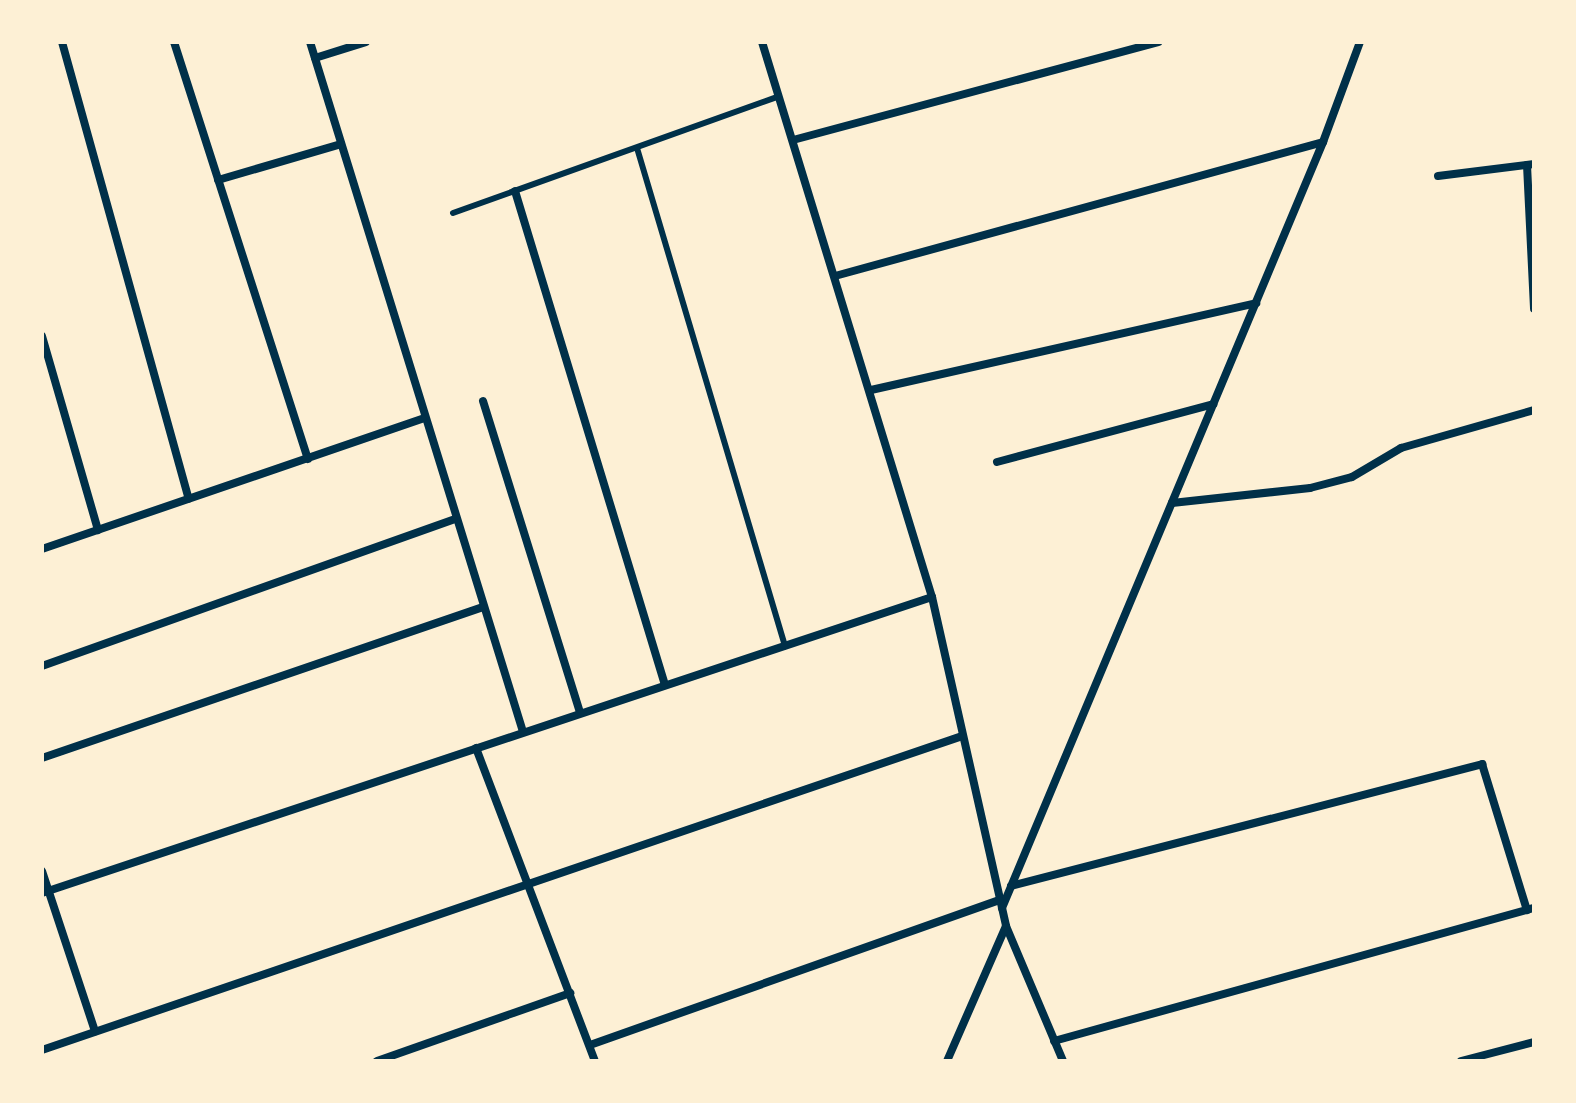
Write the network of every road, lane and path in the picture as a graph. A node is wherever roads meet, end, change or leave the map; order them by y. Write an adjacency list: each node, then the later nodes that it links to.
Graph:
1 (62, 42): 30 (street)
2 (174, 42): 16 (street)
3 (310, 42): 8 (street)
4 (366, 42): 8 (street)
5 (762, 42): 9 (street)
6 (1158, 42): 10 (street)
7 (1360, 42): 11 (street)
8 (315, 58): 12 (street)
9 (779, 96): 10 (street); 13 (lane)
10 (793, 140): 19 (street)
11 (1323, 142): 19 (street); 20 (street)
12 (341, 144): 16 (street); 27 (street)
13 (637, 148): 17 (lane); 37 (lane)
14 (1530, 165): 15 (street); 21 (street)
15 (1438, 176)
16 (218, 180): 28 (street)
17 (515, 191): 18 (lane); 39 (street)
18 (453, 213)
19 (835, 276): 23 (street)
20 (1256, 303): 23 (street); 25 (street)
21 (1534, 309)
22 (42, 336): 33 (street)
23 (871, 390): 35 (street)
24 (483, 401): 40 (street)
25 (1213, 404): 29 (street); 31 (street)
26 (1534, 410): 31 (street)
27 (422, 419): 28 (street); 32 (street)
28 (308, 459): 30 (street)
29 (997, 462)
30 (189, 499): 33 (street)
31 (1172, 503): 47 (street)
32 (454, 519): 36 (street); 38 (street)
33 (98, 530): 34 (street)
34 (42, 549)
35 (932, 597): 37 (street); 42 (street)
36 (482, 607): 41 (street); 44 (street)
37 (785, 646): 39 (street)
38 (42, 666)
39 (665, 685): 40 (street)
40 (580, 713): 41 (street)
41 (523, 732): 43 (street)
42 (962, 736): 46 (street); 49 (street)
43 (476, 748): 46 (street); 48 (street)
44 (42, 758)
45 (42, 871): 48 (street)
46 (527, 881): 52 (street); 53 (street)
47 (1011, 886): 49 (street); 50 (street)
48 (45, 892): 53 (street)
49 (1001, 904): 51 (street); 56 (street)
50 (1531, 909): 54 (street)
51 (1006, 926): 54 (street); 60 (street)
52 (570, 993): 56 (street); 58 (street)
53 (95, 1031): 57 (street)
54 (1054, 1041): 61 (street)
55 (1534, 1042): 62 (street)
56 (590, 1045): 59 (street)
57 (42, 1050)
58 (377, 1061)
59 (595, 1061)
60 (947, 1061)
61 (1063, 1061)
62 (1461, 1061)

